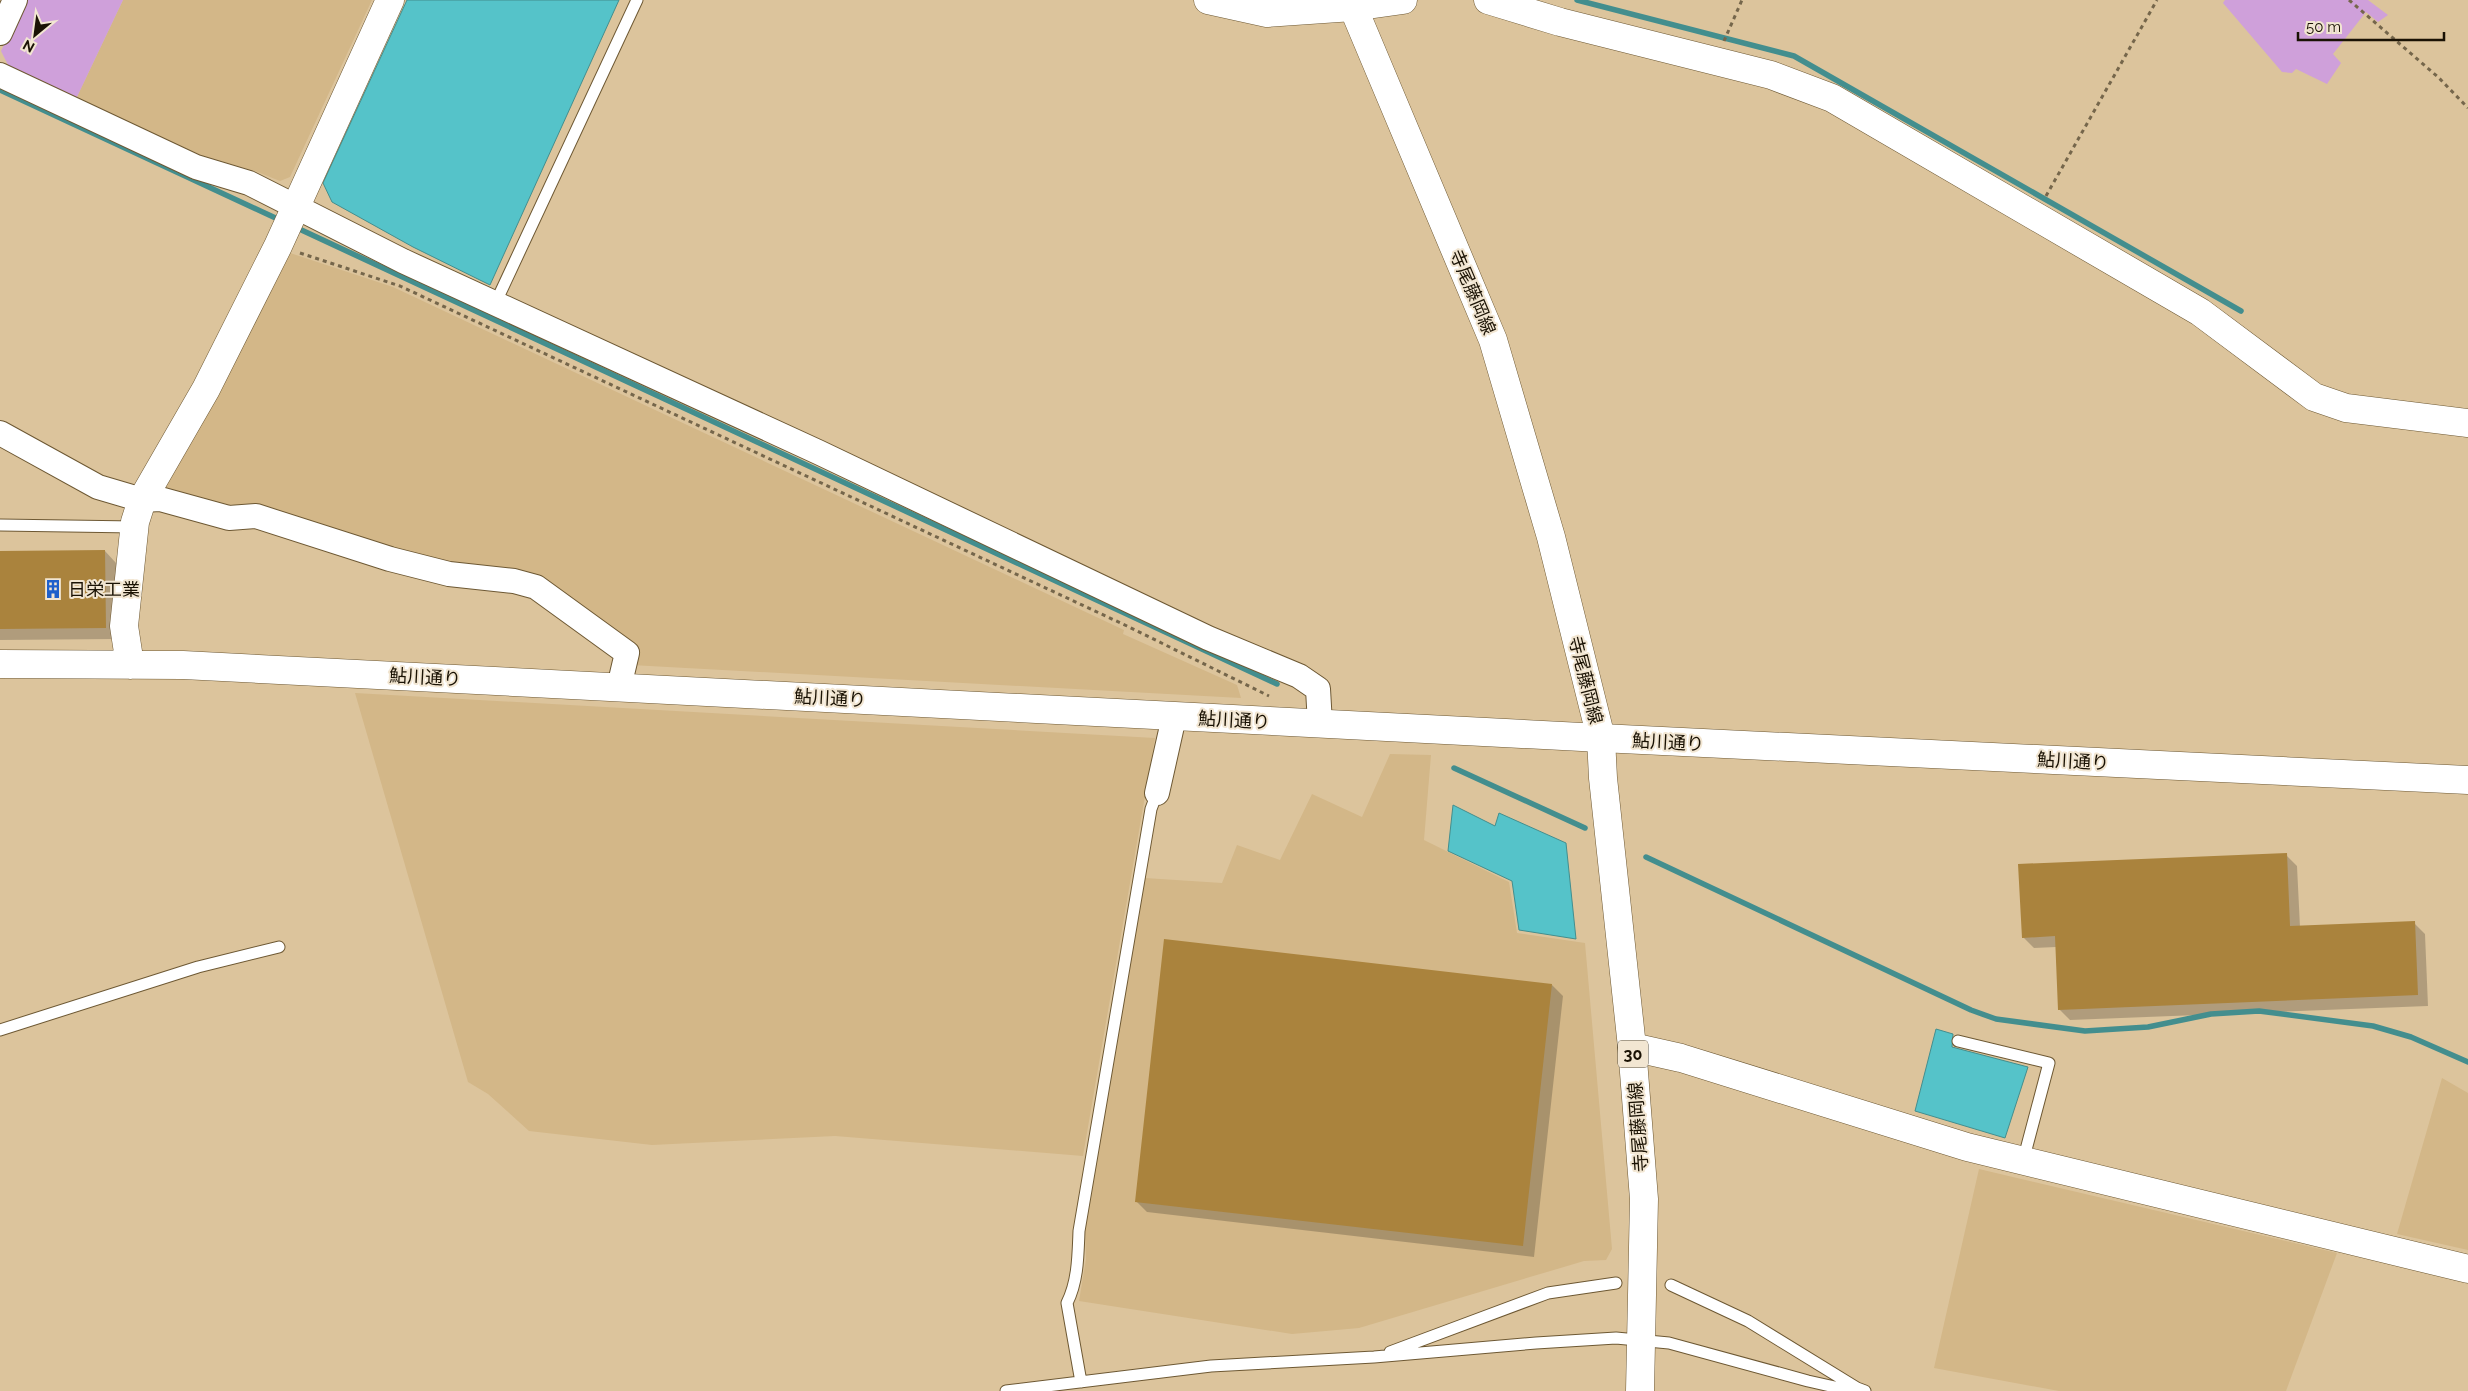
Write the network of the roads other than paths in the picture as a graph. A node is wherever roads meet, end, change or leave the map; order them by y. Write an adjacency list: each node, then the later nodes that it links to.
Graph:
1 (15, 0): 8 (street)
2 (390, 0): 10 (street)
3 (637, 0): 11 (lane)
4 (1208, 0): 7 (street)
5 (1403, 0): 7 (street)
6 (1488, 0): 12 (street)
7 (1353, 7): 22 (street, 寺尾藤岡線)
8 (0, 33)
9 (0, 75): 10 (street)
10 (294, 210): 11 (street); 14 (street)
11 (495, 304): 21 (street)
12 (2468, 422)
13 (0, 432): 14 (street)
14 (142, 500): 16 (street); 19 (street)
15 (0, 525): 16 (lane)
16 (135, 527): 18 (street)
17 (0, 664): 18 (street, 鮎川通り)
18 (130, 665): 19 (street, 鮎川通り)
19 (619, 687): 20 (street, 鮎川通り)
20 (1174, 716): 21 (street, 鮎川通り); 24 (street)
21 (1320, 724): 22 (street, 鮎川通り)
22 (1601, 738): 23 (street, 鮎川通り); 28 (street, 寺尾藤岡線 / 30)
23 (2468, 780)
24 (1157, 792): 36 (lane)
25 (279, 947): 26 (lane)
26 (0, 1030)
27 (1958, 1041): 29 (lane)
28 (1632, 1047): 29 (street); 33 (street, 寺尾藤岡線 / 30)
29 (2023, 1160): 30 (street)
30 (2468, 1268)
31 (1616, 1283): 34 (lane)
32 (1670, 1285): 39 (lane)
33 (1642, 1340): 34 (lane); 35 (street, 寺尾藤岡線 / 30); 38 (lane)
34 (1374, 1357): 36 (lane)
35 (1641, 1381)
36 (1081, 1382): 37 (lane)
37 (1006, 1391)
38 (1853, 1391)
39 (1865, 1391)

